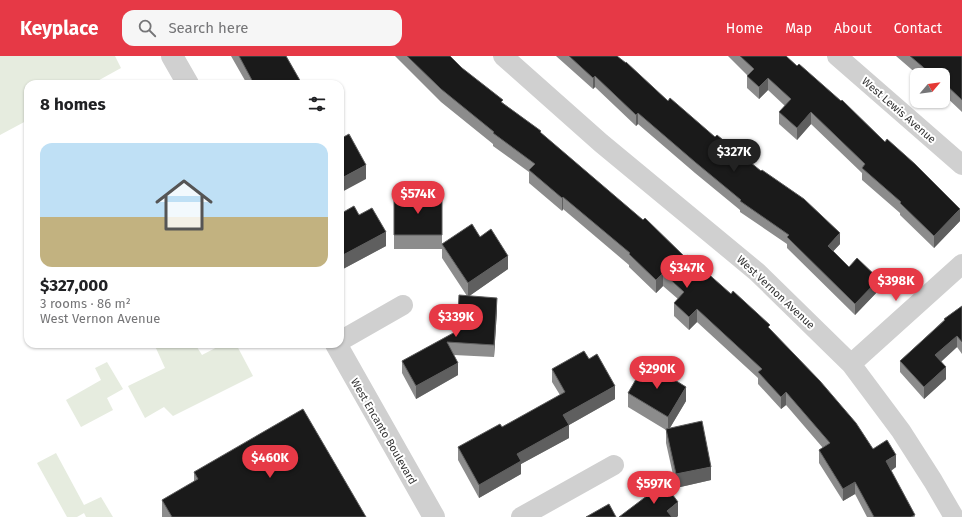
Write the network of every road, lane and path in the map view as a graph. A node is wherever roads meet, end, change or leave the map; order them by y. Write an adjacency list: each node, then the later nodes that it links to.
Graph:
1 (172, 56): 4 (street)
2 (503, 56): 10 (street, West Vernon Avenue)
3 (837, 56): 5 (street, West Lewis Avenue)
4 (186, 80)
5 (962, 165)
6 (962, 264): 10 (street)
7 (403, 305): 8 (street)
8 (344, 339)
9 (338, 348): 12 (street, West Encanto Boulevard)
10 (851, 364): 14 (street, West Vernon Avenue)
11 (614, 465): 13 (street)
12 (434, 517)
13 (521, 517)
14 (954, 517)

